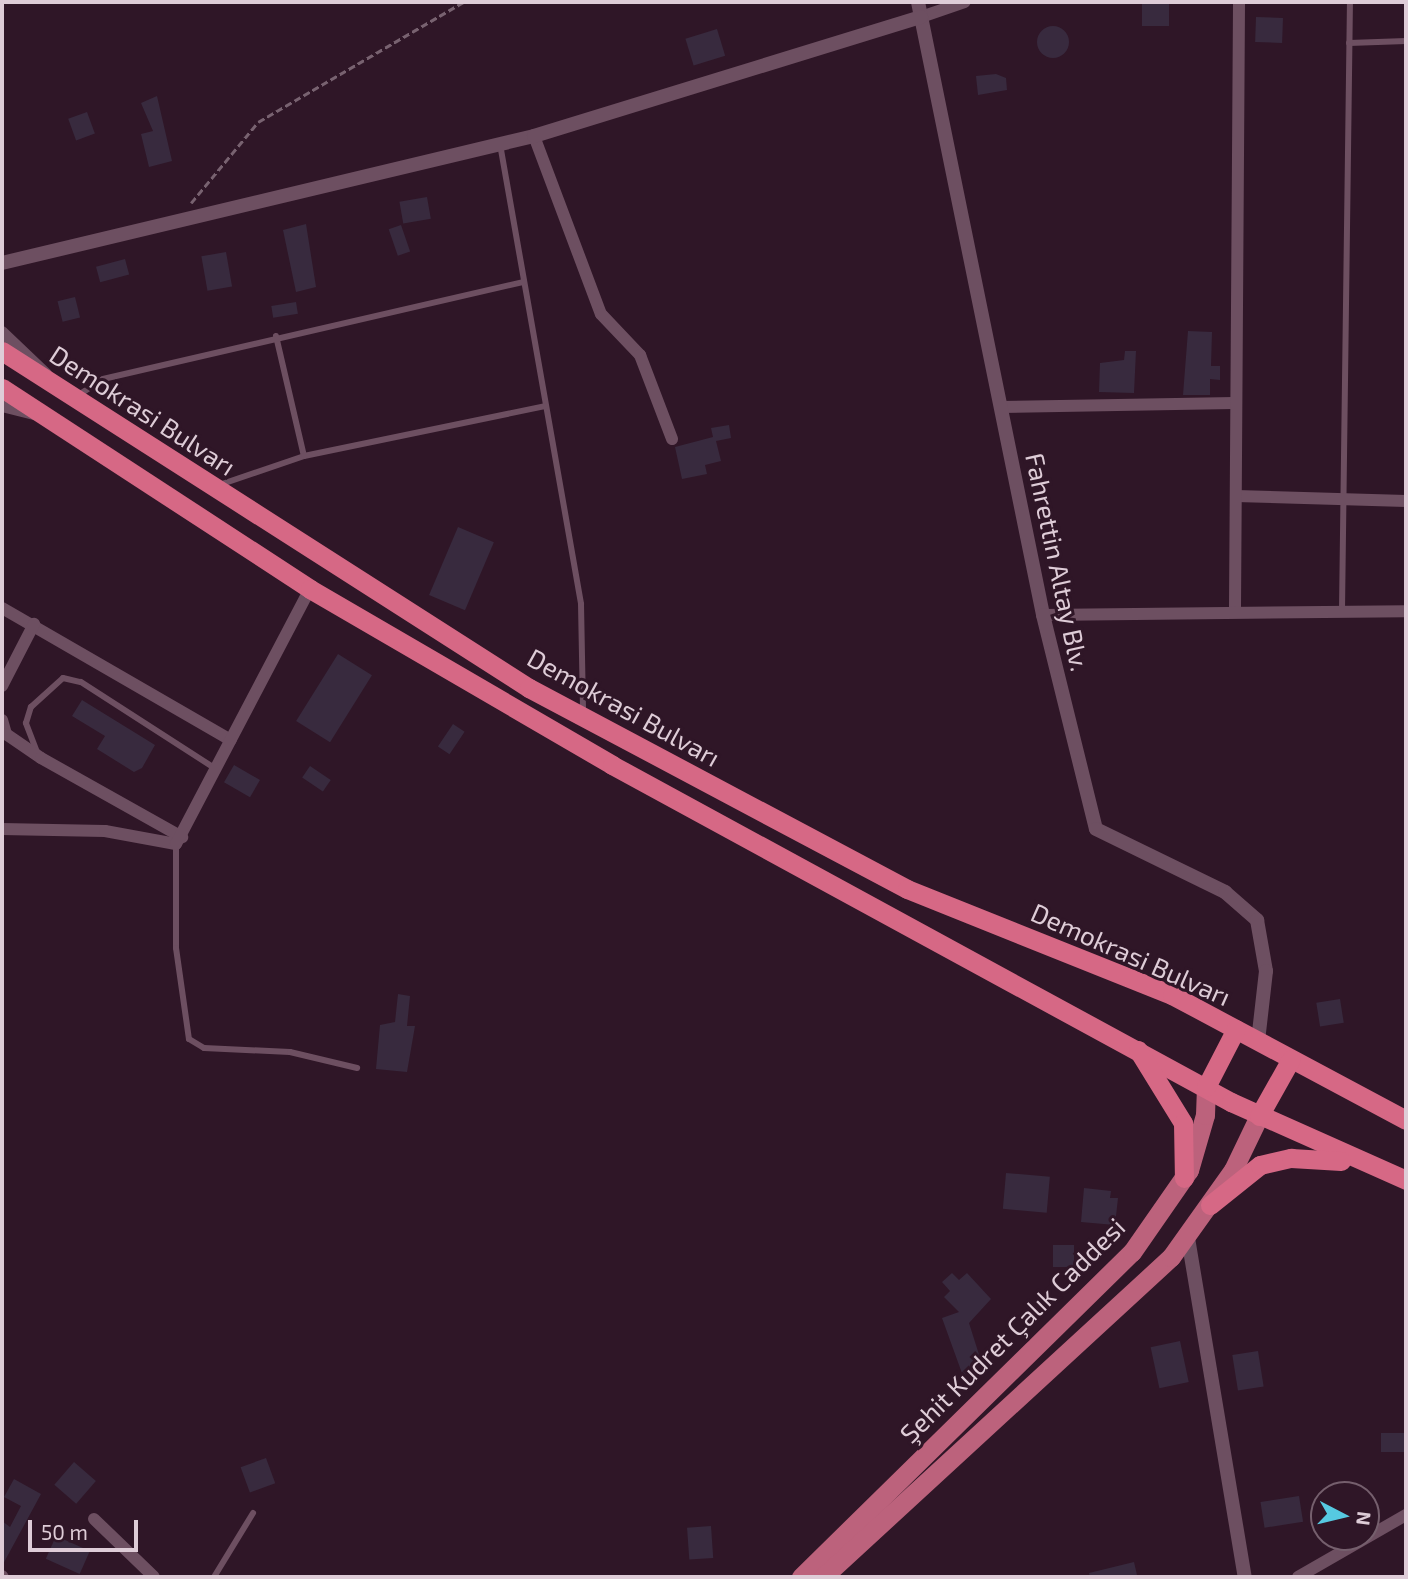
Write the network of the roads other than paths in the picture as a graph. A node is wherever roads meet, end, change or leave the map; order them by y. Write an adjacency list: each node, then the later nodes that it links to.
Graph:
1 (918, 2): 5 (street, Fahrettin Altay Blv.)
2 (965, 2): 5 (street)
3 (1239, 2): 18 (street)
4 (1350, 2): 7 (lane)
5 (920, 17): 8 (street); 21 (street, Fahrettin Altay Blv.)
6 (1406, 41): 7 (lane)
7 (1349, 43): 27 (lane)
8 (534, 136): 9 (street); 23 (street)
9 (500, 144): 10 (street); 11 (lane)
10 (2, 263)
11 (524, 282): 13 (lane); 20 (lane)
12 (2, 332): 15 (street)
13 (276, 336): 17 (lane); 24 (lane)
14 (2, 351): 15 (highway, Demokrasi Bulvarı)
15 (51, 383): 17 (highway, Demokrasi Bulvarı)
16 (2, 388): 22 (highway, Demokrasi Bulvarı)
17 (75, 399): 25 (highway, Demokrasi Bulvarı)
18 (1234, 403): 21 (street); 26 (street)
19 (2, 406): 22 (street)
20 (545, 406): 24 (lane); 37 (lane)
21 (1000, 407): 34 (street, Fahrettin Altay Blv.)
22 (43, 415): 29 (highway, Demokrasi Bulvarı)
23 (672, 439)
24 (304, 456): 25 (lane)
25 (215, 488): 37 (highway, Demokrasi Bulvarı)
26 (1236, 496): 27 (street); 31 (street)
27 (1342, 499): 28 (street); 32 (lane)
28 (1406, 501)
29 (310, 589): 39 (street); 46 (highway, Demokrasi Bulvarı)
30 (2, 608): 35 (street)
31 (1235, 608): 32 (street); 34 (street)
32 (1342, 610): 33 (street)
33 (1406, 611)
34 (1043, 615): 45 (street, Fahrettin Altay Blv.)
35 (34, 624): 36 (street); 39 (street)
36 (2, 686)
37 (582, 716): 44 (highway, Demokrasi Bulvarı)
38 (2, 720): 40 (street)
39 (230, 740): 41 (street)
40 (41, 758): 41 (lane); 43 (street)
41 (216, 769): 43 (street)
42 (2, 829): 43 (street)
43 (179, 841): 48 (lane)
44 (1236, 1029): 45 (highway, Demokrasi Bulvarı); 49 (highway)
45 (1258, 1041): 47 (highway, Demokrasi Bulvarı)
46 (1134, 1044): 49 (highway, Demokrasi Bulvarı); 53 (highway)
47 (1291, 1059): 50 (highway); 51 (highway, Demokrasi Bulvarı)
48 (358, 1068)
49 (1206, 1087): 50 (highway, Demokrasi Bulvarı); 53 (main road, Şehit Kudret Çalık Caddesi)
50 (1259, 1116): 52 (highway, Demokrasi Bulvarı); 55 (main road, Şehit Kudret Çalık Caddesi)
51 (1406, 1120)
52 (1362, 1164): 54 (highway); 55 (highway)
53 (1184, 1178): 62 (main road, Şehit Kudret Çalık Caddesi)
54 (1406, 1180)
55 (1210, 1205): 56 (main road, Şehit Kudret Çalık Caddesi)
56 (1188, 1238): 63 (main road, Şehit Kudret Çalık Caddesi); 64 (street)
57 (253, 1513): 61 (lane)
58 (1406, 1515): 65 (street)
59 (94, 1519): 60 (street)
60 (154, 1577)
61 (214, 1577)
62 (801, 1577)
63 (823, 1577)
64 (1245, 1577)
65 (1298, 1577)

